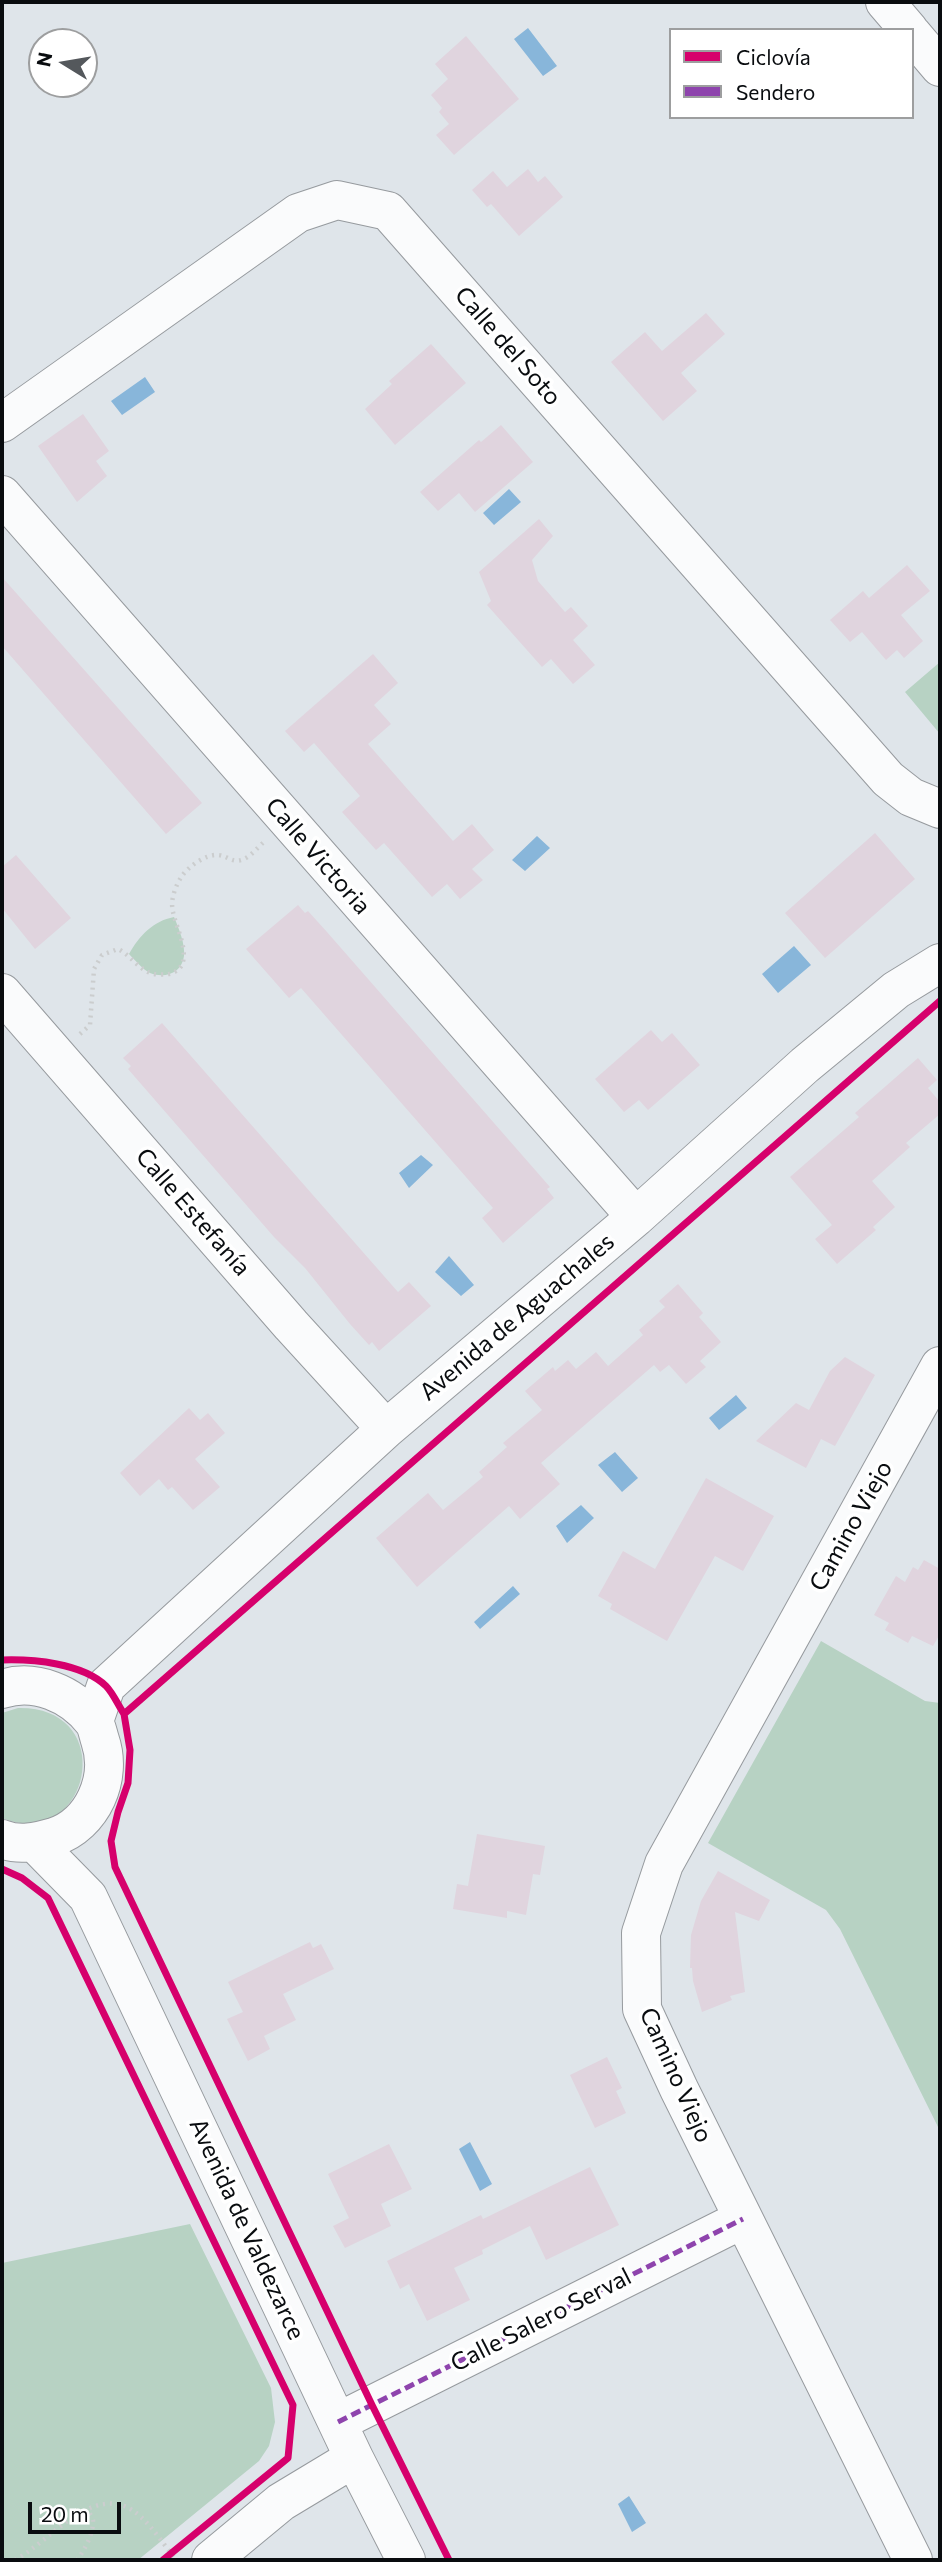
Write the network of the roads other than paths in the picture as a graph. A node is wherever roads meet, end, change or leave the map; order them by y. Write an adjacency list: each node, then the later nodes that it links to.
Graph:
1 (885, 2): 2 (street)
2 (907, 28)
3 (914, 36): 4 (street)
4 (940, 67)
5 (2, 423): 7 (street, Calle del Soto)
6 (2, 495): 10 (street, Calle Victoria)
7 (940, 809)
8 (940, 963): 10 (street, Avenida de Aguachales)
9 (2, 993): 12 (street, Calle Estefanía)
10 (636, 1217): 12 (street, Avenida de Aguachales)
11 (940, 1366): 20 (street, Camino Viejo)
12 (386, 1429): 13 (street, Avenida de Aguachales)
13 (106, 1686): 15 (street, Avenida de Aguachales); 16 (street, Avenida de Aguachales)
14 (2, 1689): 15 (street)
15 (66, 1696): 16 (street)
16 (94, 1721): 17 (street)
17 (81, 1821): 18 (street); 19 (street, Avenida de Valdezarce)
18 (19, 1841): 19 (street, Avenida de Valdezarce)
19 (88, 1897): 21 (street, Avenida de Valdezarce)
20 (743, 2219): 21 (street, Calle Salero Serval); 25 (street, Camino Viejo)
21 (338, 2422): 22 (street, Avenida de Valdezarce)
22 (354, 2458): 23 (street); 24 (street, Avenida de Valdezarce)
23 (196, 2553)
24 (407, 2560)
25 (913, 2560)

